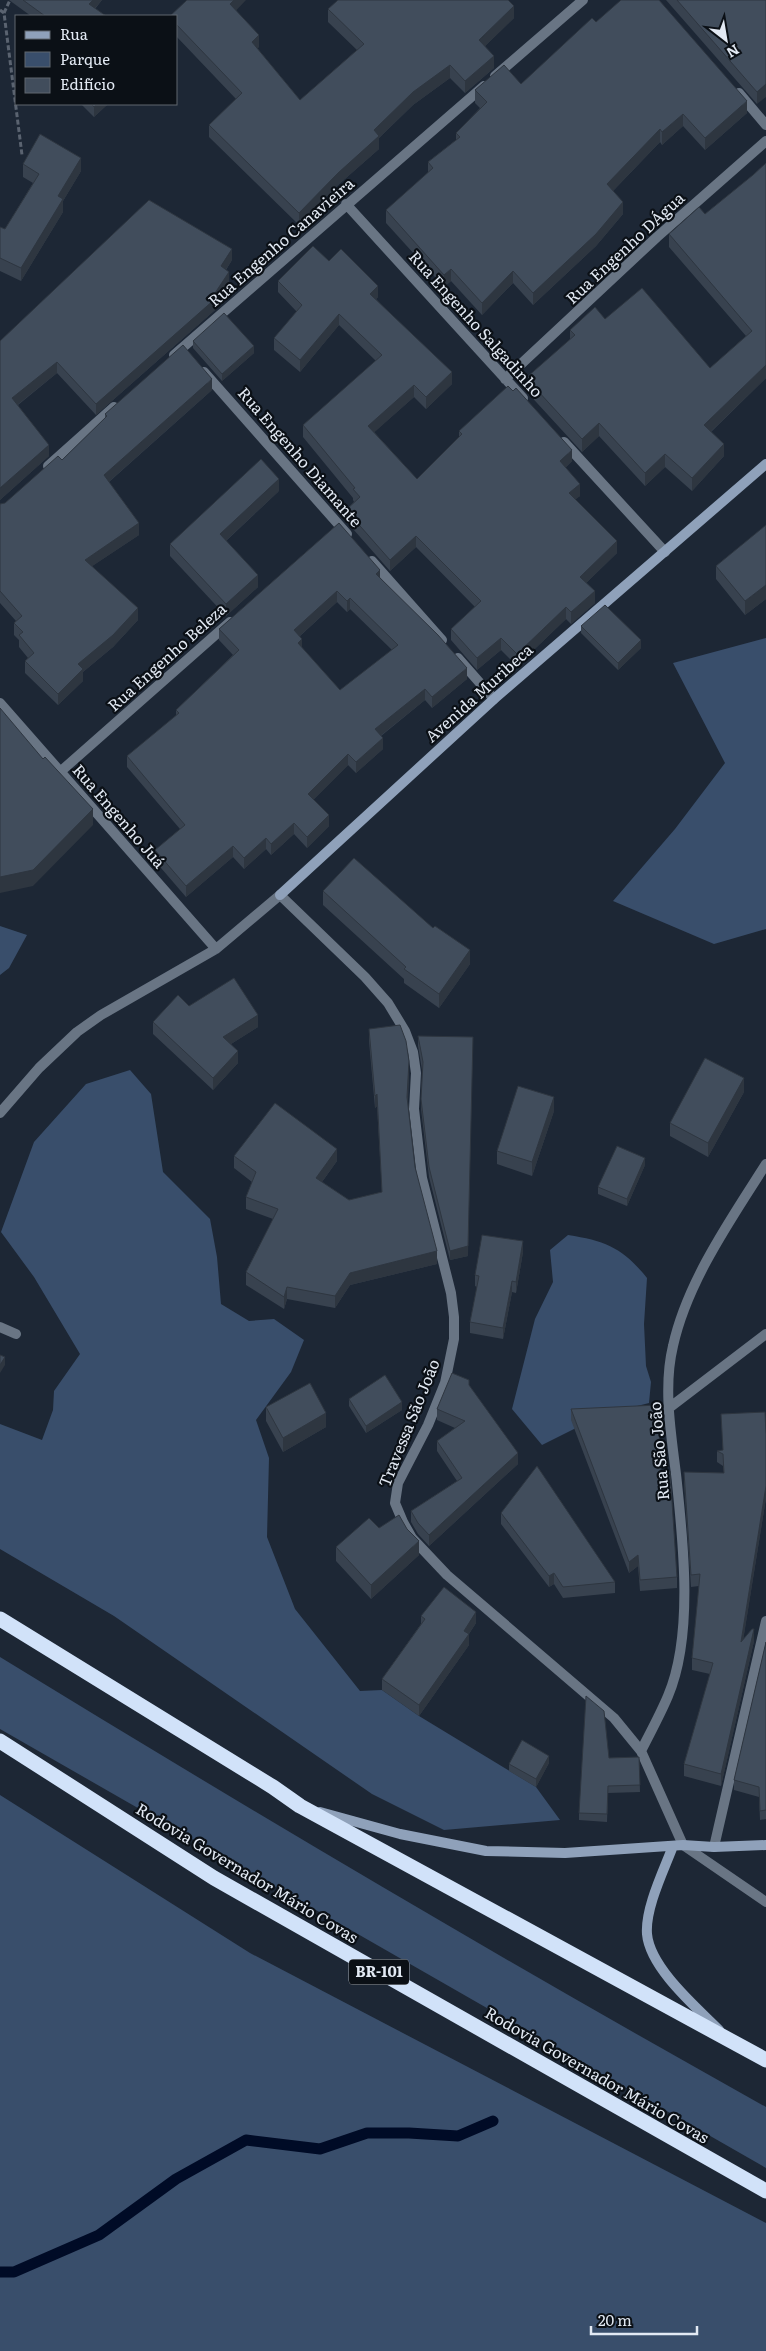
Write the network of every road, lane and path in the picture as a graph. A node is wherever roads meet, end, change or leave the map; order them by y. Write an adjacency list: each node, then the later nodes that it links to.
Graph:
1 (10, 0): 3 (path)
2 (583, 0): 10 (street, Rua Engenho Canavieira)
3 (2, 12): 5 (path)
4 (734, 88): 7 (street)
5 (15, 105)
6 (15, 105): 9 (path)
7 (766, 124)
8 (766, 141): 13 (street, Rua Engenho DÁgua)
9 (22, 155)
10 (346, 204): 11 (street, Rua Engenho Canavieira); 13 (street, Rua Engenho Salgadinho)
11 (189, 355): 12 (street, Rua Engenho Canavieira); 19 (street, Rua Engenho Diamante)
12 (168, 360)
13 (505, 379): 15 (street, Rua Engenho Salgadinho)
14 (123, 399): 18 (street)
15 (532, 408)
16 (558, 436): 20 (street)
17 (766, 464): 20 (main road, Avenida Muribeca)
18 (43, 470)
19 (352, 539)
20 (664, 552): 23 (main road, Avenida Muribeca)
21 (365, 554): 23 (street)
22 (236, 616): 25 (street, Rua Engenho Beleza)
23 (494, 698): 26 (main road, Avenida Muribeca)
24 (0, 703): 25 (street, Rua Engenho Juá)
25 (60, 772): 27 (street, Rua Engenho Juá)
26 (280, 895): 27 (street, Avenida Muribeca); 37 (street, Travessa São João)
27 (216, 949): 28 (street, Avenida Muribeca)
28 (0, 1113)
29 (766, 1164): 33 (street, Rua São João)
30 (0, 1327): 31 (street)
31 (16, 1334)
32 (766, 1334): 33 (street)
33 (670, 1408): 37 (street, Rua São João)
34 (0, 1619): 38 (highway)
35 (766, 1621): 41 (street)
36 (0, 1741): 45 (highway, Rodovia Governador Mário Covas / BR-101)
37 (641, 1751): 40 (street, Travessa São João)
38 (300, 1806): 40 (main road); 43 (highway)
39 (766, 1845): 41 (main road)
40 (678, 1846): 41 (main road); 42 (street); 43 (main road)
41 (714, 1847)
42 (766, 1902)
43 (724, 2035): 44 (highway)
44 (766, 2060)
45 (766, 2192)

